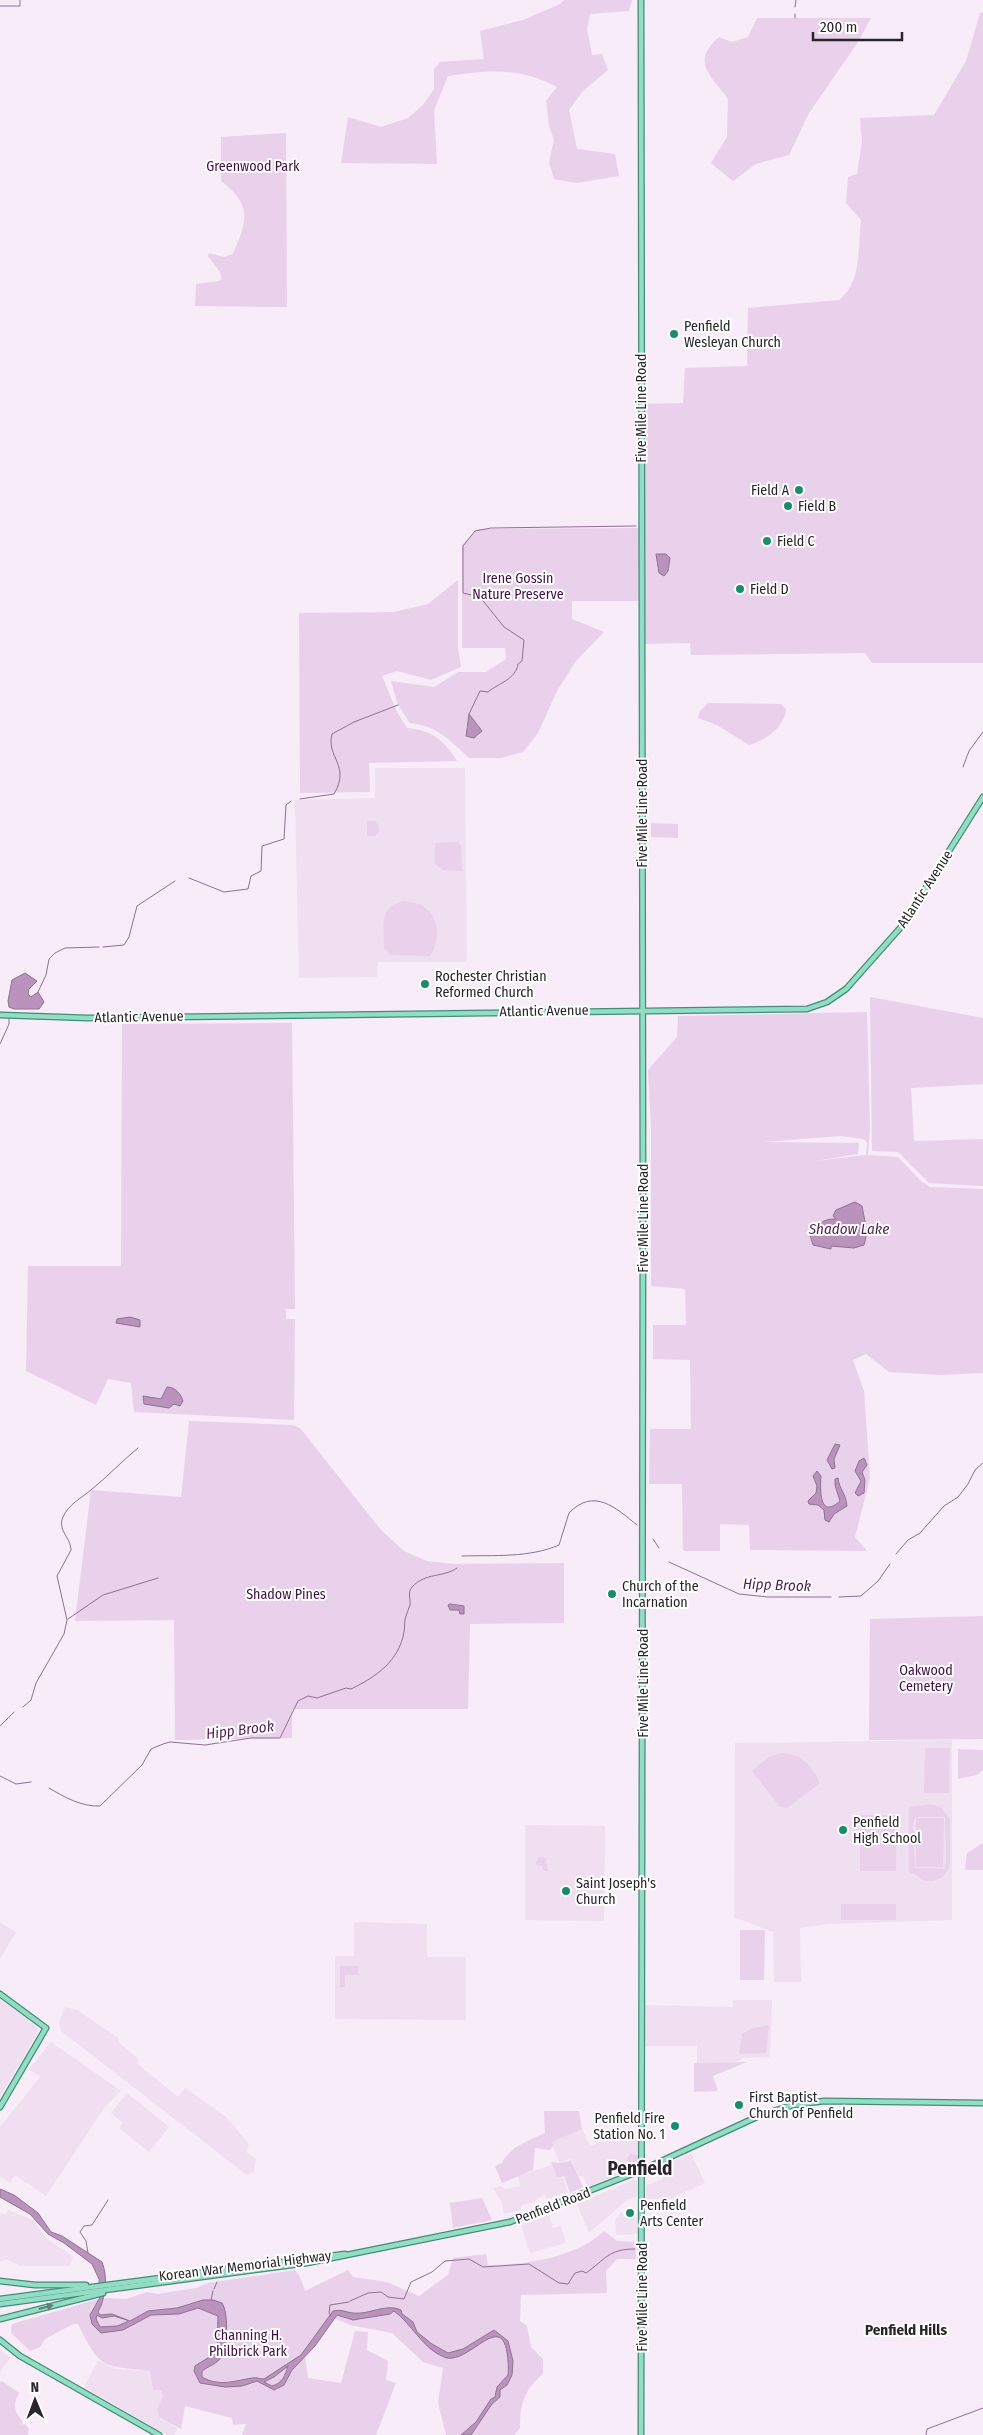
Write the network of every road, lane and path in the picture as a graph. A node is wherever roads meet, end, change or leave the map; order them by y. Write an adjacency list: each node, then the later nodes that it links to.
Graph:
1 (641, 0): 3 (main road, Five Mile Line Road)
2 (983, 797): 3 (main road, Atlantic Avenue)
3 (642, 1010): 4 (main road, Atlantic Avenue); 8 (main road, Five Mile Line Road)
4 (0, 1015)
5 (0, 1994): 7 (main road)
6 (983, 2103): 8 (main road, Penfield Road)
7 (0, 2107)
8 (642, 2170): 9 (main road, Penfield Road); 18 (main road, Five Mile Line Road)
9 (348, 2254): 11 (main road, Korean War Memorial Highway); 11 (main road, Korean War Memorial Highway)
10 (0, 2281): 12 (main road)
11 (111, 2288): 12 (main road); 12 (main road, Korean War Memorial Highway)
12 (91, 2290): 13 (main road); 14 (main road); 15 (main road, one-way to 12)
13 (0, 2299)
14 (0, 2304)
15 (0, 2320)
16 (0, 2340): 17 (main road)
17 (159, 2435)
18 (641, 2435)

